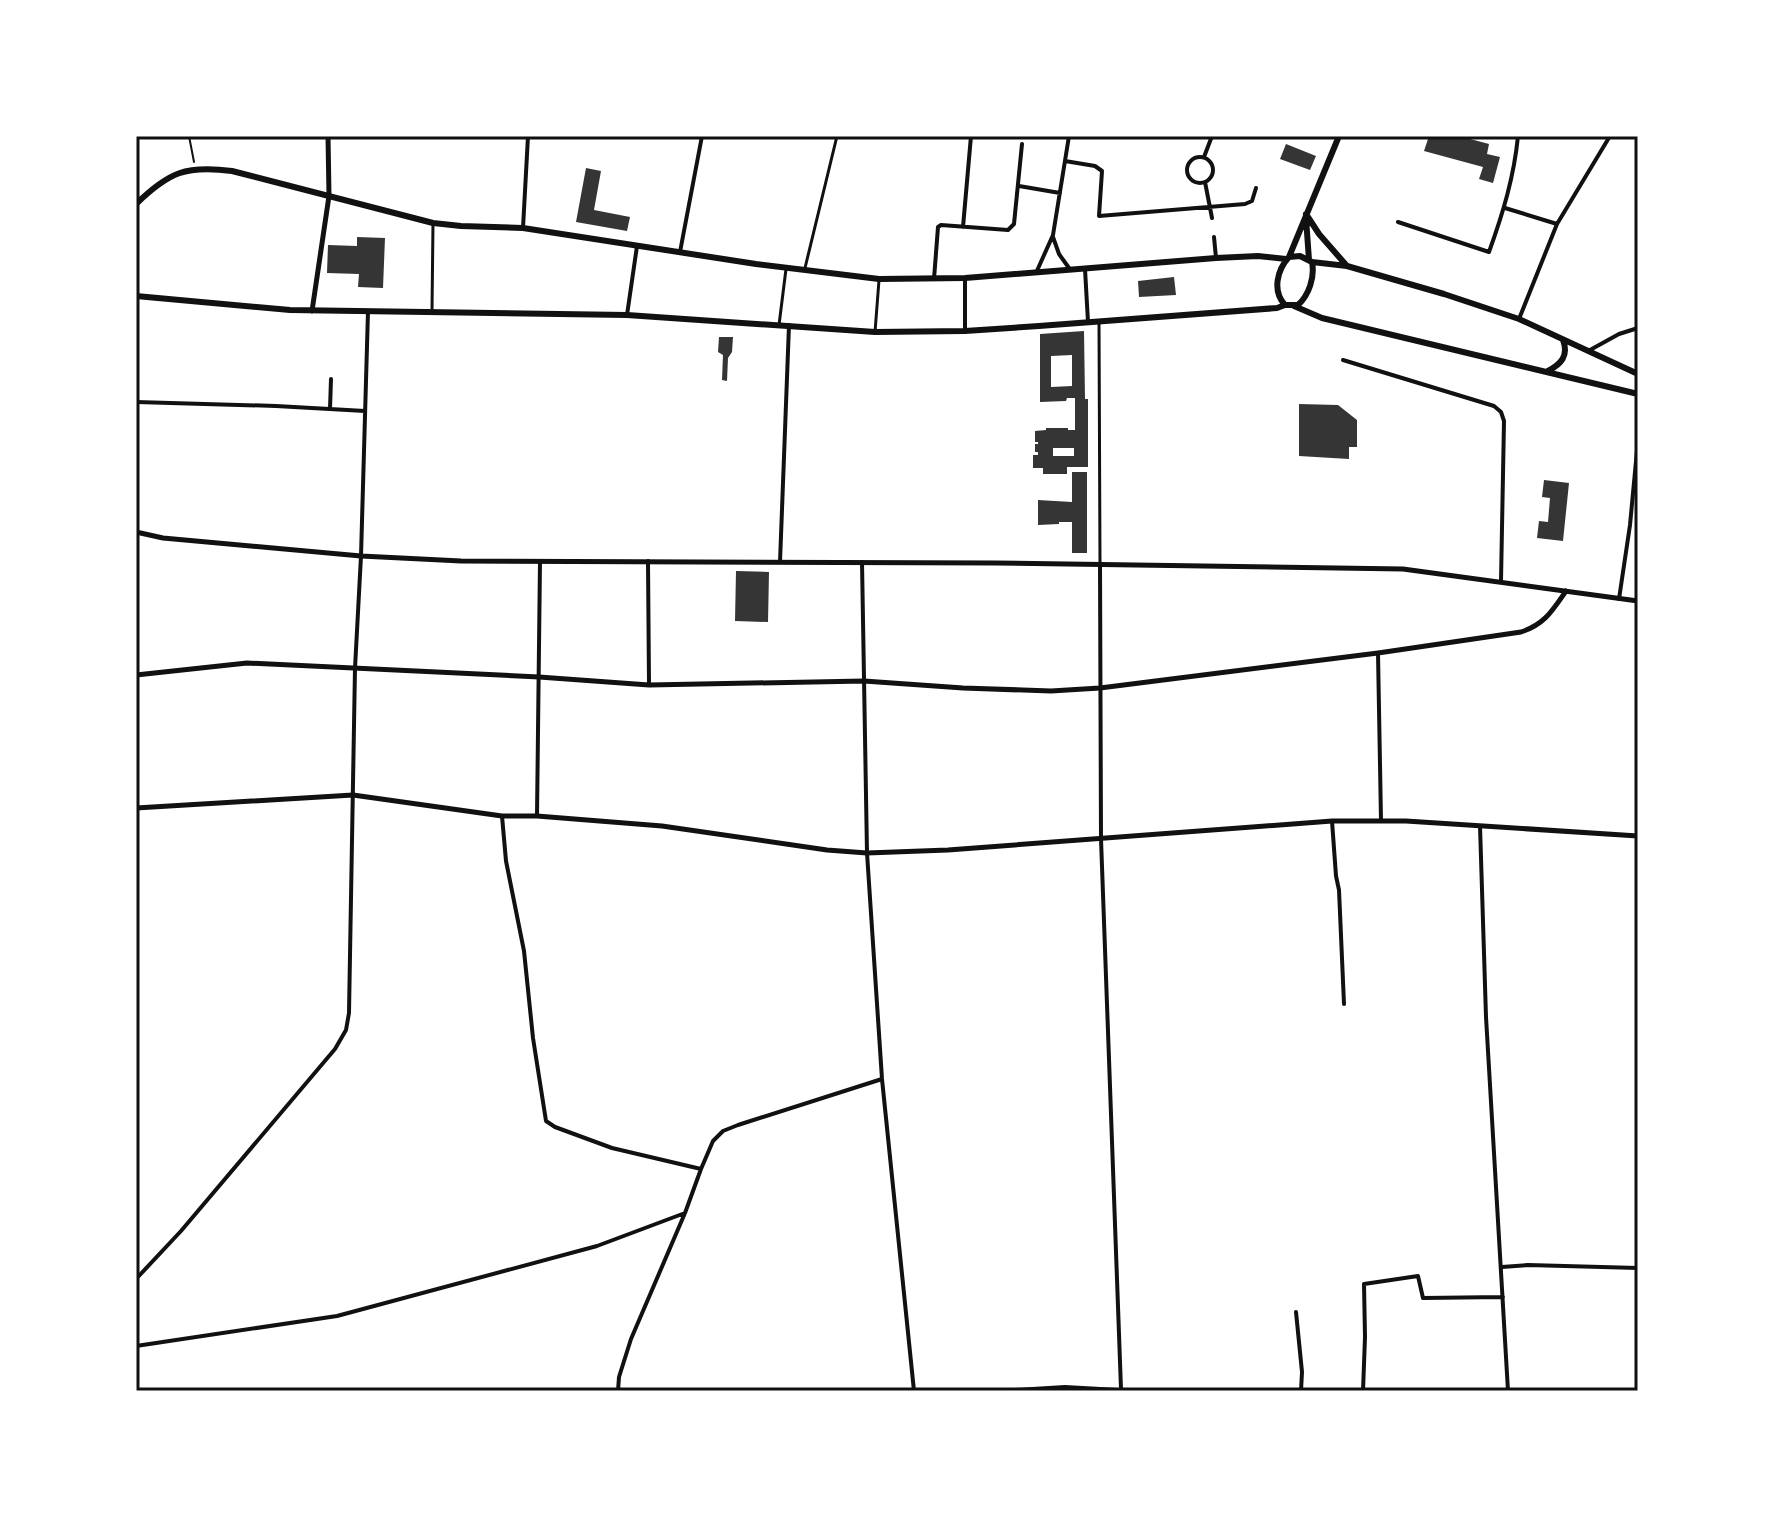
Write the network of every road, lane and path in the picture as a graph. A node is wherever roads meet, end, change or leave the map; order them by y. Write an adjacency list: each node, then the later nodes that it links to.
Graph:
1 (189, 136): 15 (path)
2 (328, 136): 20 (main road)
3 (528, 136): 30 (street)
4 (702, 136): 34 (street)
5 (837, 136): 41 (street)
6 (971, 136): 29 (street)
7 (1069, 136): 14 (street)
8 (1212, 136): 13 (street)
9 (1339, 136): 24 (main road)
10 (1518, 136): 23 (street)
11 (1610, 136): 28 (street)
12 (1022, 144): 17 (street)
13 (1204, 157): 16 (street); 16 (street)
14 (1065, 161): 19 (street); 22 (street)
15 (195, 168): 20 (main road); 21 (main road)
16 (1205, 182): 22 (street)
17 (1018, 185): 19 (street); 29 (street)
18 (1256, 188): 22 (street)
19 (1060, 193): 31 (street)
20 (329, 196): 27 (main road); 50 (main road)
21 (136, 204)
22 (1211, 207): 25 (street)
23 (1505, 208): 26 (street); 28 (street)
24 (1306, 214): 36 (main road); 37 (main road); 38 (main road)
25 (1212, 218)
26 (1398, 222)
27 (433, 223): 30 (main road); 52 (street)
28 (1557, 224): 54 (street)
29 (963, 227): 46 (street)
30 (523, 228): 33 (main road)
31 (1053, 235): 42 (street); 43 (street)
32 (1214, 237): 35 (street)
33 (637, 246): 34 (main road); 53 (street)
34 (680, 252): 39 (main road)
35 (1216, 258): 36 (main road); 40 (main road)
36 (1288, 258): 37 (main road); 48 (main road)
37 (1310, 261): 38 (main road); 49 (main road)
38 (1347, 266): 54 (main road)
39 (786, 268): 41 (main road); 57 (street)
40 (1085, 269): 42 (main road); 56 (street)
41 (805, 270): 45 (main road)
42 (1070, 270): 43 (main road)
43 (1036, 273): 44 (main road)
44 (965, 278): 46 (main road); 60 (street)
45 (879, 279): 46 (main road); 61 (street)
46 (934, 279)
47 (136, 296): 50 (main road)
48 (1285, 305): 49 (main road); 55 (main road)
49 (1294, 306): 65 (main road)
50 (312, 311): 51 (main road)
51 (368, 311): 52 (main road); 71 (street)
52 (432, 311): 53 (main road)
53 (627, 315): 57 (main road)
54 (1519, 319): 62 (main road)
55 (1099, 321): 56 (main road); 79 (street)
56 (1088, 322): 60 (main road)
57 (779, 325): 58 (main road)
58 (789, 325): 61 (main road); 77 (street)
59 (1638, 328): 63 (street)
60 (965, 331): 61 (main road)
61 (875, 332)
62 (1563, 340): 63 (main road); 65 (main road)
63 (1588, 351): 66 (main road)
64 (1343, 360): 80 (street)
65 (1548, 371): 68 (main road)
66 (1638, 374)
67 (331, 379): 70 (street)
68 (1638, 394)
69 (136, 402): 70 (street)
70 (330, 409): 71 (street)
71 (365, 411): 74 (street)
72 (1638, 440): 82 (street)
73 (136, 532): 74 (main road)
74 (361, 556): 75 (main road); 85 (street)
75 (540, 561): 76 (main road); 87 (street)
76 (648, 561): 77 (main road); 89 (street)
77 (780, 562): 78 (main road)
78 (862, 562): 79 (main road); 88 (street)
79 (1100, 564): 80 (main road); 90 (street)
80 (1501, 582): 81 (main road)
81 (1566, 591): 82 (main road); 84 (main road)
82 (1619, 599): 83 (main road)
83 (1638, 601)
84 (1378, 653): 90 (main road); 95 (street)
85 (355, 668): 86 (main road); 87 (main road); 91 (street)
86 (136, 675)
87 (539, 677): 89 (main road); 94 (street)
88 (864, 681): 89 (main road); 90 (main road); 100 (street)
89 (649, 685)
90 (1100, 688): 99 (street)
91 (353, 795): 92 (main road); 93 (main road); 107 (street)
92 (136, 808)
93 (502, 816): 94 (main road); 103 (street)
94 (537, 816): 100 (main road)
95 (1381, 820): 96 (main road); 97 (main road)
96 (1332, 821): 99 (main road); 101 (street)
97 (1480, 826): 98 (main road); 105 (street)
98 (1638, 836)
99 (1101, 839): 100 (main road); 111 (street)
100 (867, 853): 102 (street)
101 (1344, 1004)
102 (882, 1079): 103 (street); 113 (street)
103 (701, 1169): 104 (street)
104 (685, 1213): 110 (street); 112 (street)
105 (1502, 1267): 106 (street); 108 (street)
106 (1638, 1268)
107 (136, 1279)
108 (1503, 1297): 117 (street); 118 (street)
109 (1296, 1312): 116 (street)
110 (136, 1346)
111 (1121, 1389): 114 (street); 115 (street)
112 (618, 1391)
113 (914, 1391)
114 (999, 1391)
115 (1136, 1391)
116 (1301, 1391)
117 (1363, 1391)
118 (1508, 1391)

